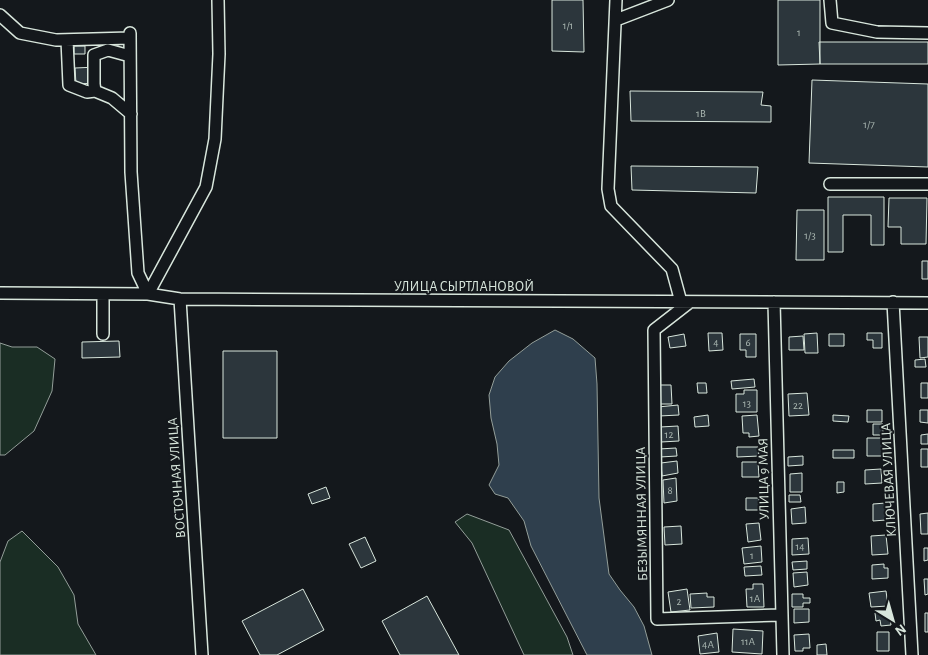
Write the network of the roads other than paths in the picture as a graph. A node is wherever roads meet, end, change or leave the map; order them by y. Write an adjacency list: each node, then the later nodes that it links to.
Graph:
1 (218, 0): 16 (street)
2 (616, 0): 6 (street)
3 (668, 0): 6 (street)
4 (830, 0): 7 (street)
5 (0, 15): 8 (street)
6 (616, 20): 18 (street)
7 (928, 33)
8 (67, 40): 9 (street); 10 (street)
9 (130, 56): 10 (street); 11 (street)
10 (95, 90): 11 (street)
11 (131, 114): 16 (street)
12 (830, 184): 13 (street)
13 (928, 184)
14 (0, 293): 15 (street, УЛИЦА СЫРТЛАНОВОЙ)
15 (103, 294): 16 (street, УЛИЦА СЫРТЛАНОВОЙ); 22 (street)
16 (148, 294): 17 (street, УЛИЦА СЫРТЛАНОВОЙ)
17 (180, 299): 18 (street, УЛИЦА СЫРТЛАНОВОЙ); 24 (street, ВОСТОЧНАЯ УЛИЦА)
18 (685, 302): 19 (street, УЛИЦА СЫРТЛАНОВОЙ); 23 (street, БЕЗЫМЯННАЯ УЛИЦА)
19 (774, 302): 20 (street, УЛИЦА СЫРТЛАНОВОЙ); 23 (street, УЛИЦА 9 МАЯ)
20 (893, 302): 21 (street, УЛИЦА СЫРТЛАНОВОЙ); 26 (street, КЛЮЧЕВАЯ УЛИЦА)
21 (928, 303)
22 (103, 334)
23 (781, 615): 25 (street, УЛИЦА 9 МАЯ)
24 (202, 655)
25 (783, 655)
26 (912, 655)

